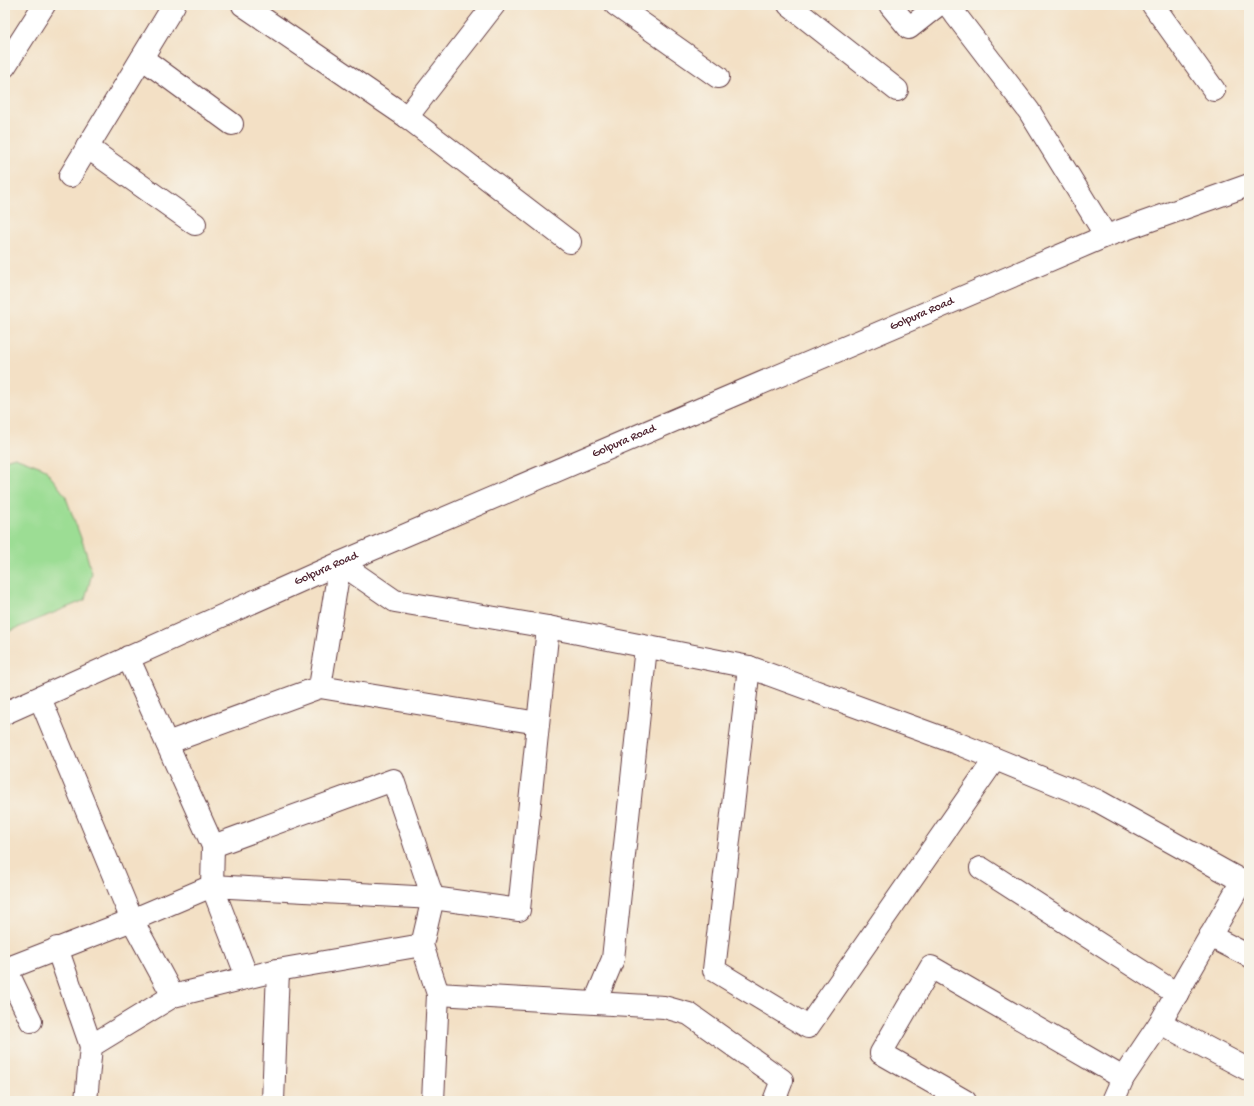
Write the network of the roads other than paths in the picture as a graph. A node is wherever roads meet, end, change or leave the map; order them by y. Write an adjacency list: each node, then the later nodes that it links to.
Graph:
1 (44, 5): 12 (street)
2 (174, 5): 11 (street)
3 (243, 5): 16 (street)
4 (494, 5): 16 (street)
5 (616, 5): 13 (street)
6 (789, 5): 14 (street)
7 (890, 5): 8 (street)
8 (938, 5)
9 (948, 5): 22 (street)
10 (1153, 5): 15 (street)
11 (142, 58): 17 (street); 18 (street)
12 (5, 66)
13 (718, 76)
14 (897, 90)
15 (1214, 90)
16 (408, 117): 23 (street)
17 (232, 124)
18 (88, 147): 19 (street); 21 (street)
19 (70, 176)
20 (1249, 184): 22 (street, Golpura Road)
21 (195, 224)
22 (1106, 236): 24 (street, Golpura Road)
23 (570, 242)
24 (340, 563): 25 (street); 27 (street, Golpura Road); 29 (street)
25 (548, 628): 26 (street); 32 (street)
26 (646, 647): 28 (street); 51 (street)
27 (128, 657): 30 (street, Golpura Road); 33 (street)
28 (749, 667): 34 (street); 34 (street)
29 (320, 687): 32 (street); 33 (street)
30 (40, 698): 31 (street, Golpura Road); 40 (street)
31 (5, 713)
32 (538, 723): 39 (street)
33 (167, 743): 35 (street)
34 (995, 759): 37 (street)
35 (213, 846): 38 (street); 39 (street)
36 (982, 868): 49 (street)
37 (1246, 883): 41 (street)
38 (212, 886): 39 (street); 40 (street); 47 (street)
39 (433, 898): 42 (street)
40 (132, 920): 43 (street); 50 (street)
41 (1210, 936): 44 (street); 49 (street)
42 (422, 945): 46 (street); 48 (street)
43 (57, 948): 45 (street); 54 (street)
44 (1249, 956)
45 (5, 968): 52 (street)
46 (278, 970): 47 (street); 58 (street)
47 (247, 977): 50 (street)
48 (438, 994): 51 (street); 59 (street)
49 (1177, 994): 53 (street)
50 (173, 996): 54 (street)
51 (596, 1002): 60 (street)
52 (31, 1021)
53 (1160, 1023): 55 (street); 56 (street)
54 (91, 1046): 57 (street)
55 (1249, 1070)
56 (1123, 1078): 61 (street); 62 (street)
57 (86, 1101)
58 (273, 1101)
59 (433, 1101)
60 (774, 1101)
61 (965, 1101)
62 (1112, 1101)

